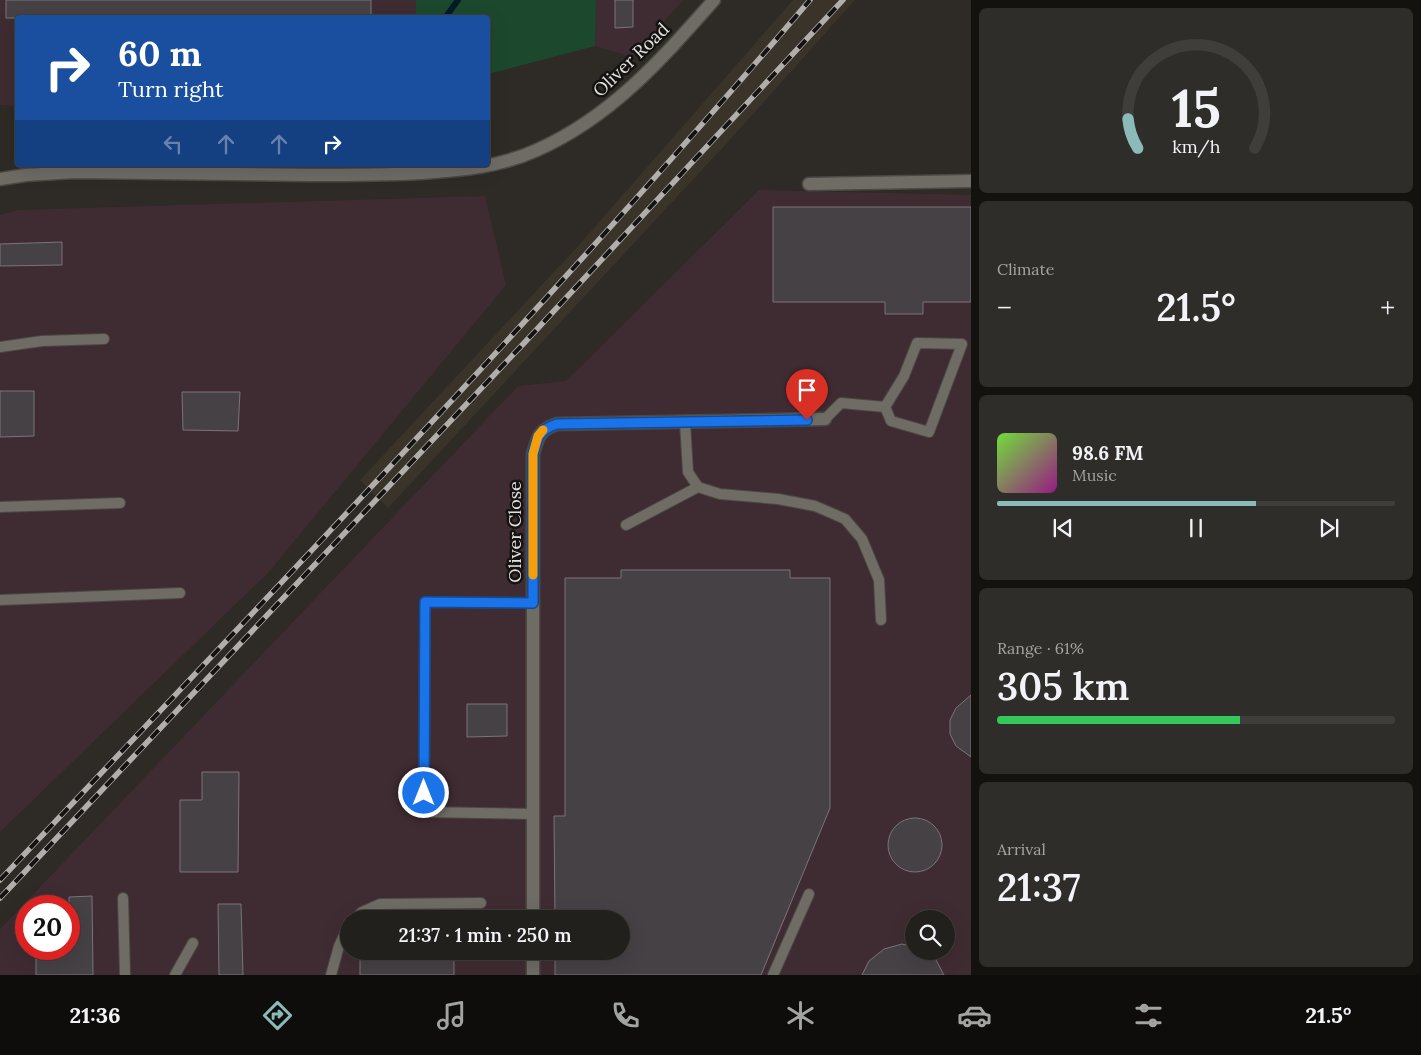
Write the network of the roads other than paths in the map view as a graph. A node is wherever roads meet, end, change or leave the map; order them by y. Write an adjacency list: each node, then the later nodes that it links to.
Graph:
1 (714, 0): 2 (street, Oliver Road)
2 (490, 165)
3 (481, 167): 4 (street, Oliver Road)
4 (0, 179)
5 (971, 181): 6 (street)
6 (809, 184)
7 (104, 339): 8 (lane)
8 (0, 347)
9 (885, 407): 9 (lane); 10 (lane)
10 (825, 419): 11 (street, Oliver Close)
11 (685, 422): 12 (lane); 18 (street, Oliver Close)
12 (698, 487): 15 (lane); 19 (lane)
13 (120, 503): 14 (lane)
14 (0, 507)
15 (626, 525)
16 (180, 593): 17 (lane)
17 (0, 600)
18 (533, 603): 20 (street, Oliver Close); 20 (lane)
19 (881, 620)
20 (532, 814): 25 (street, Oliver Close)
21 (809, 894): 33 (lane)
22 (123, 898): 29 (lane)
23 (481, 903): 24 (lane)
24 (366, 910)
25 (533, 910)
26 (193, 943): 30 (lane)
27 (340, 944): 31 (lane)
28 (533, 960): 32 (street)
29 (125, 975)
30 (175, 975)
31 (331, 975)
32 (533, 975)
33 (773, 975)

